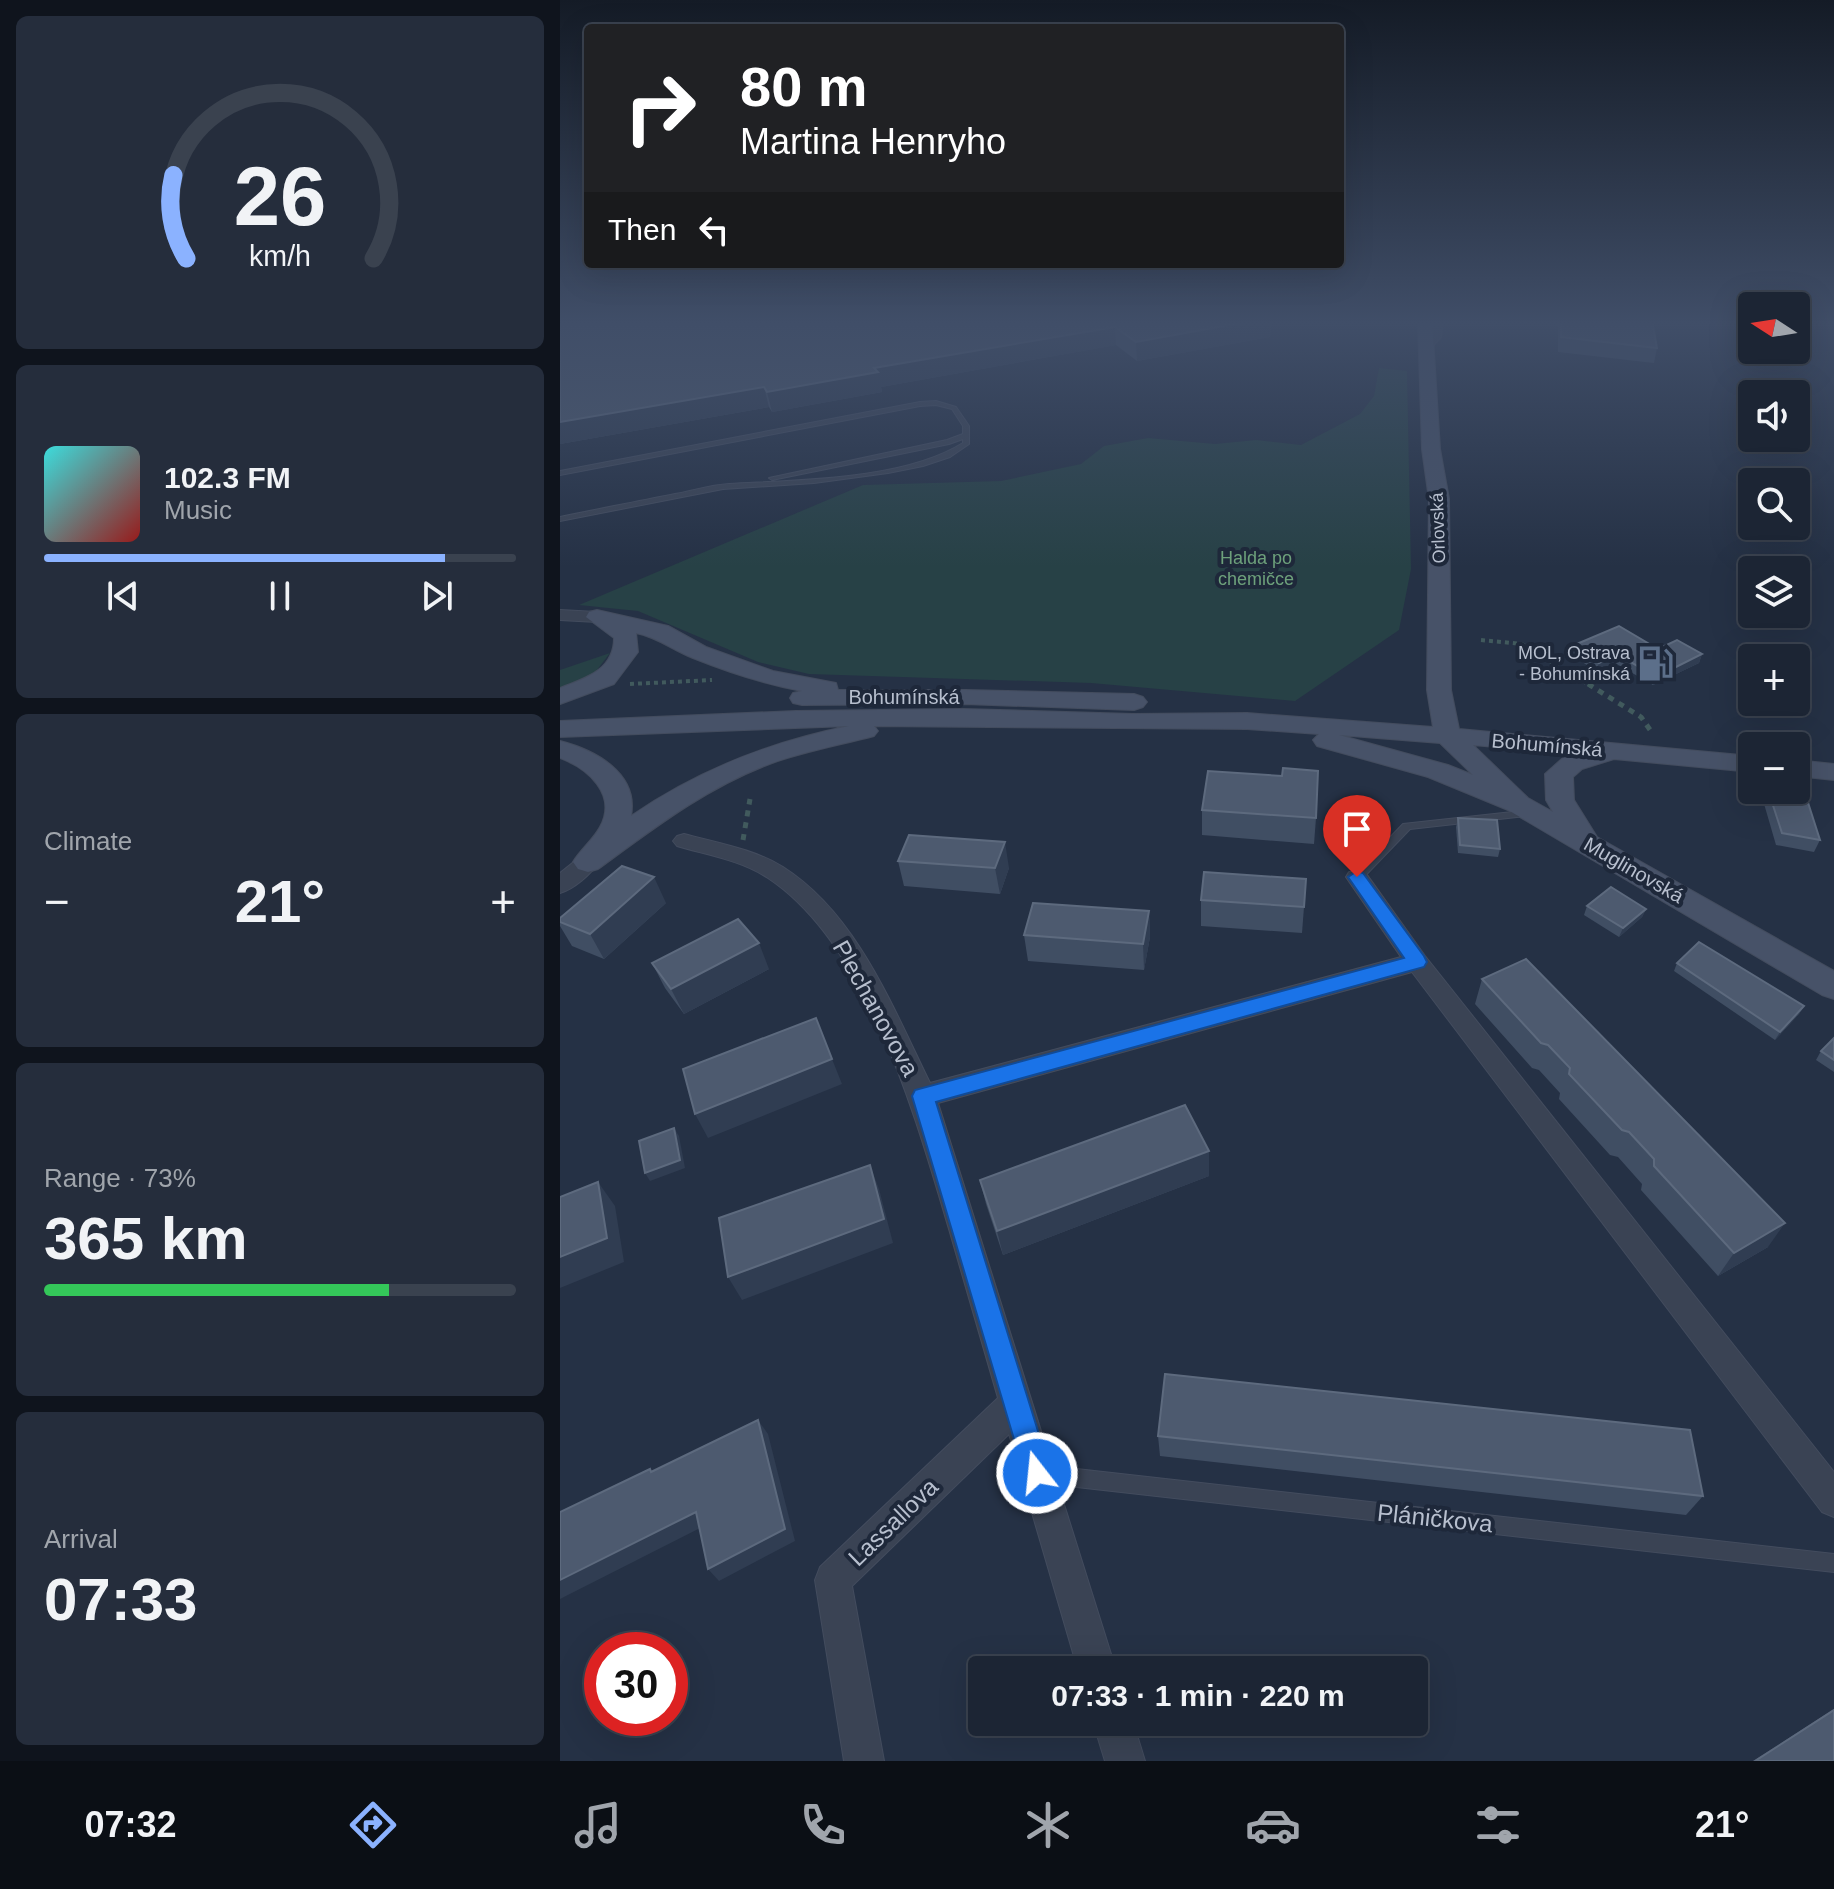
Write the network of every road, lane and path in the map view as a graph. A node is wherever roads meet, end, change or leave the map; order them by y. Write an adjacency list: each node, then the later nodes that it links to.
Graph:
1 (1429, 403): 18 (main road, Orlovská)
2 (967, 435): 3 (lane); 4 (lane); 4 (lane)
3 (560, 473)
4 (723, 487): 5 (lane)
5 (560, 519)
6 (560, 615): 7 (street)
7 (597, 617): 9 (main road); 10 (main road)
8 (1481, 640): 17 (path)
9 (768, 677): 10 (path); 12 (main road)
10 (593, 686): 11 (main road)
11 (560, 697)
12 (884, 697): 13 (main road, Bohumínská); 15 (main road, Bohumínská)
13 (560, 710)
14 (963, 717): 15 (main road, Bohumínská); 16 (main road, Bohumínská); 29 (main road)
15 (1247, 721): 18 (main road, Bohumínská); 25 (main road)
16 (560, 729)
17 (1653, 734)
18 (1448, 736): 20 (main road, Bohumínská); 25 (main road, Muglinovská)
19 (560, 749): 29 (main road)
20 (1613, 751): 21 (main road, Bohumínská); 27 (main road)
21 (1738, 763)
22 (1810, 769): 23 (main road)
23 (1834, 772)
24 (750, 799): 28 (path)
25 (1525, 808): 27 (main road, Muglinovská); 30 (lane)
26 (684, 841): 28 (street, Plechanovova)
27 (1586, 841): 33 (main road, Muglinovská)
28 (740, 856): 34 (street, Plechanovova)
29 (588, 862): 31 (street)
30 (1357, 877): 32 (street)
31 (560, 885)
32 (1417, 962): 34 (street); 37 (street)
33 (1834, 986)
34 (923, 1096): 35 (street, Plechanovova)
35 (1016, 1404): 36 (street, Plechanovova); 41 (street, Lassallova)
36 (1037, 1473): 38 (lane, Pláničkova); 39 (street, Plechanovova)
37 (1834, 1500)
38 (1834, 1563)
39 (1093, 1656)
40 (1117, 1736): 42 (street)
41 (864, 1761)
42 (1125, 1761)

